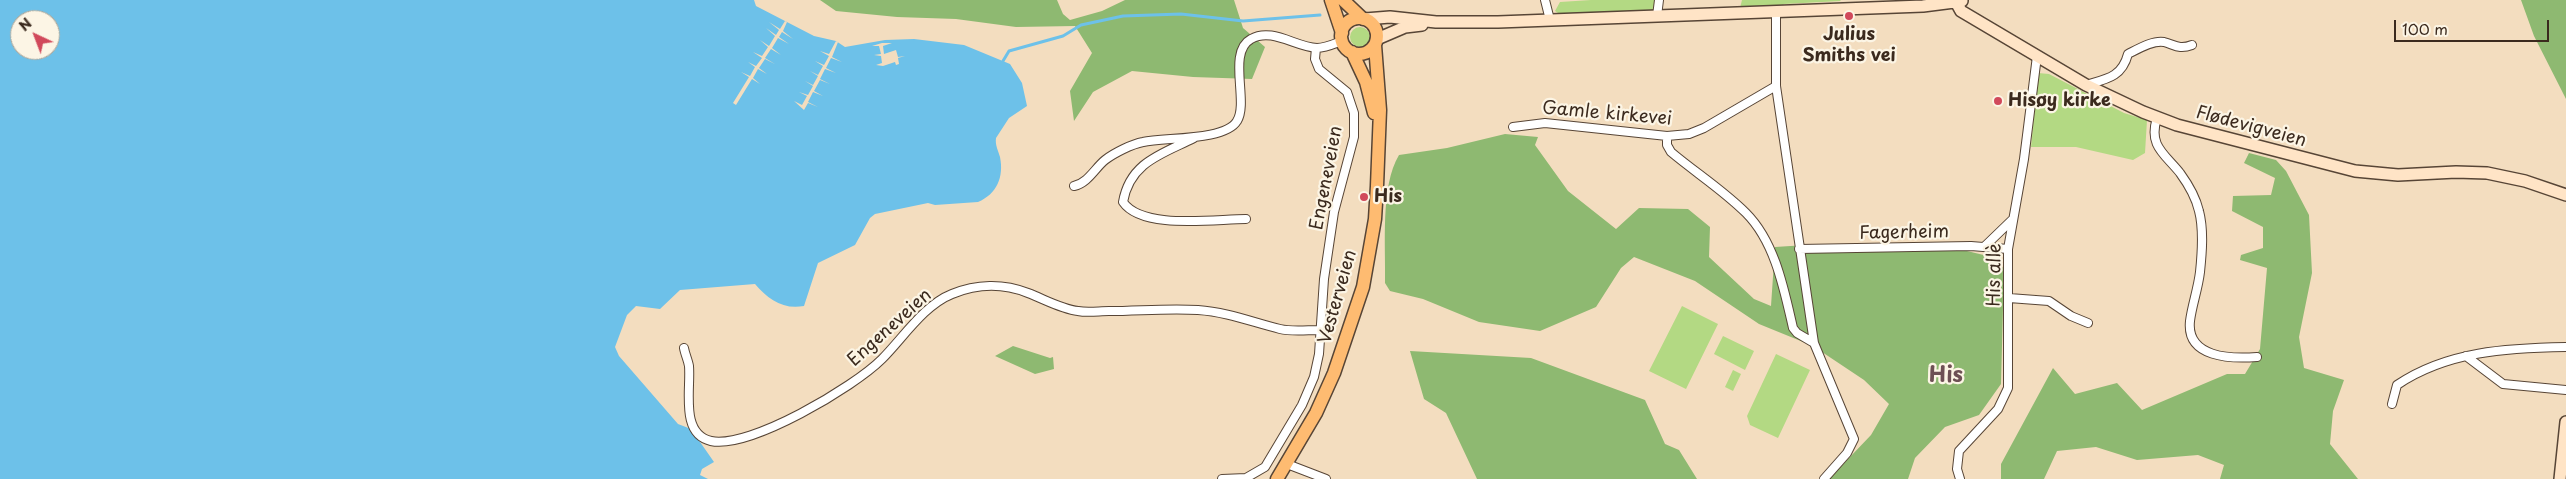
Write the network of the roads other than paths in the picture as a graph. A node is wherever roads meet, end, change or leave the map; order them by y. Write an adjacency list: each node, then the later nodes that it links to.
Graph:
1 (1331, 0): 12 (main road)
2 (1343, 0): 9 (main road)
3 (1545, 0): 10 (street)
4 (1659, 0): 8 (street)
5 (1960, 1): 6 (main road); 17 (main road, Flødevigveien)
6 (1848, 5): 7 (main road)
7 (1776, 12): 8 (main road); 19 (street)
8 (1658, 16): 10 (main road)
9 (1364, 19): 11 (main road); 12 (main road); 13 (main road)
10 (1550, 20): 11 (main road)
11 (1436, 22): 13 (main road)
12 (1342, 37): 15 (street); 16 (main road)
13 (1376, 42): 16 (main road); 21 (main road, Vesterveien)
14 (2192, 45): 18 (street)
15 (1316, 48): 23 (street); 34 (street, Engeneveien)
16 (1352, 52): 21 (main road, Vesterveien)
17 (2037, 56): 18 (main road, Flødevigveien); 28 (street, His allè)
18 (2086, 85): 20 (main road, Flødevigveien)
19 (1776, 86): 24 (street, Gamle kirkevei); 30 (street)
20 (2157, 118): 26 (main road, Flødevigveien); 39 (street)
21 (1378, 127): 43 (main road, Vesterveien)
22 (1513, 127): 24 (street, Gamle kirkevei)
23 (1198, 136): 25 (street); 27 (street)
24 (1667, 136): 35 (street)
25 (1074, 186)
26 (2566, 195)
27 (1246, 219)
28 (2012, 220): 29 (street); 31 (street, His allè)
29 (1984, 247): 30 (street, Fagerheim); 31 (street, Fagerheim)
30 (1799, 249): 35 (street)
31 (2008, 249): 32 (street, His allè)
32 (2010, 298): 33 (street); 48 (street, His allè)
33 (2088, 323)
34 (1319, 330): 37 (street, Engeneveien); 44 (street, Engeneveien)
35 (1814, 342): 47 (street)
36 (2566, 347): 38 (street)
37 (684, 348)
38 (2466, 356): 40 (street); 41 (street)
39 (2257, 357)
40 (2566, 390)
41 (2392, 404)
42 (2566, 422): 49 (main road)
43 (1287, 464): 45 (main road, Vesterveien); 46 (street)
44 (1222, 479)
45 (1277, 479)
46 (1326, 479)
47 (1824, 479)
48 (1960, 479)
49 (2560, 479)

